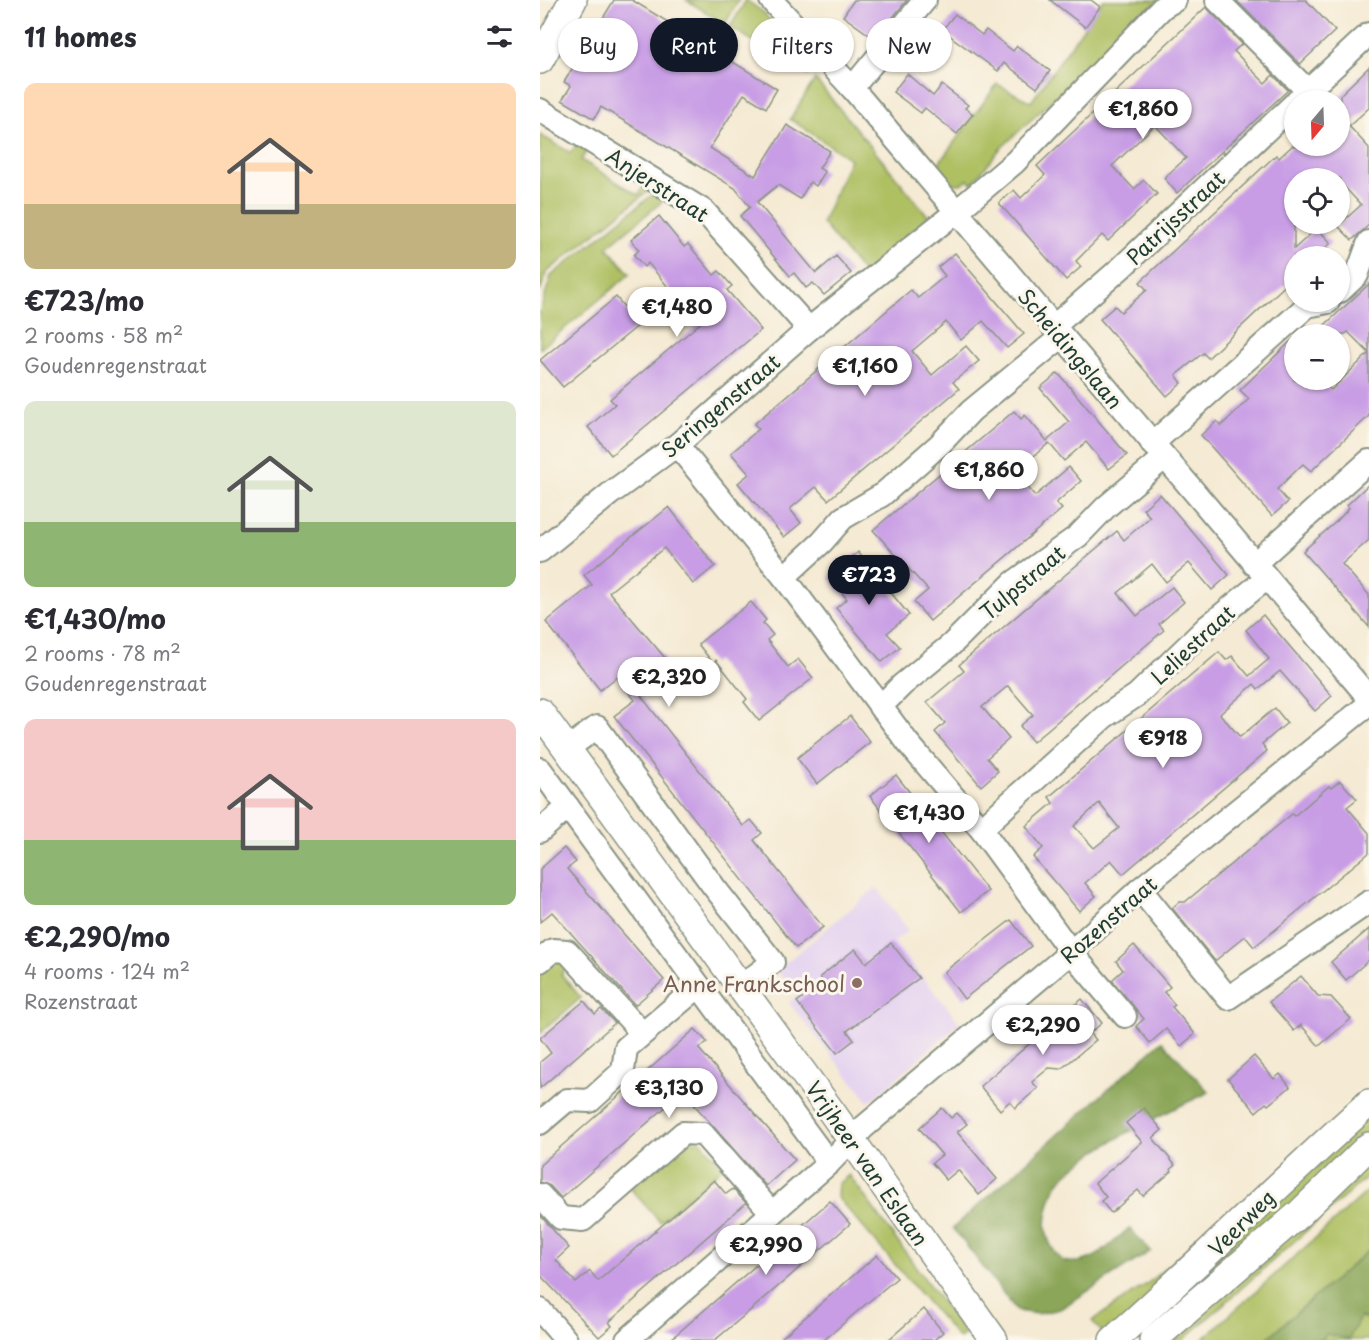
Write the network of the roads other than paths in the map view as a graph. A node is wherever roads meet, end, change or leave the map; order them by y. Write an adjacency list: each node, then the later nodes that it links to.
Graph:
1 (562, 0): 7 (street)
2 (573, 0): 9 (street)
3 (771, 0): 10 (street, Scheidingslaan)
4 (925, 0): 10 (street)
5 (1175, 0): 15 (street, Seringenstraat)
6 (1217, 0): 11 (street)
7 (540, 32)
8 (1369, 34): 12 (street, Patrijsstraat)
9 (540, 60)
10 (852, 88): 15 (street, Scheidingslaan)
11 (1292, 90)
12 (1310, 90)
13 (540, 110): 19 (street, Anjerstraat)
14 (1284, 114): 20 (street, Patrijsstraat)
15 (956, 213): 19 (street, Seringenstraat); 20 (street, Scheidingslaan)
16 (1369, 242): 17 (street)
17 (1350, 282)
18 (1301, 312): 22 (street, Tulpstraat)
19 (809, 329): 21 (street, Seringenstraat)
20 (1057, 332): 22 (street, Scheidingslaan); 26 (street, Patrijsstraat)
21 (677, 445): 24 (street, Seringenstraat); 26 (street)
22 (1158, 451): 25 (street, Scheidingslaan); 29 (street, Tulpstraat)
23 (1369, 461): 25 (street, Leliestraat)
24 (540, 551)
25 (1260, 571): 27 (street, Scheidingslaan); 34 (street, Leliestraat)
26 (784, 577): 29 (street)
27 (1369, 698)
28 (1369, 704): 36 (street, Rozenstraat)
29 (880, 707): 34 (street)
30 (540, 712): 31 (street, Vrijheer van Eslaan)
31 (567, 749): 41 (street, Vrijheer van Eslaan); 41 (street)
32 (540, 769): 33 (street, Vrijheer van Eslaan)
33 (568, 807): 35 (street); 40 (street, Vrijheer van Eslaan)
34 (981, 829): 38 (street)
35 (540, 831)
36 (1140, 889): 37 (street); 38 (street, Rozenstraat)
37 (1369, 902)
38 (1071, 952): 42 (street); 46 (street, Rozenstraat)
39 (540, 961): 43 (street)
40 (699, 986): 43 (street); 48 (street, Vrijheer van Eslaan)
41 (740, 987): 46 (street, Vrijheer van Eslaan)
42 (1125, 1016)
43 (642, 1033): 45 (street)
44 (1369, 1103): 55 (street, Veerweg)
45 (540, 1123)
46 (853, 1141): 48 (street, Rozenstraat); 52 (street, Vrijheer van Eslaan)
47 (1369, 1146): 56 (street, Veerweg)
48 (829, 1163): 50 (street, Rozenstraat)
49 (540, 1195): 50 (street)
50 (772, 1213): 54 (street, Rozenstraat)
51 (540, 1310): 53 (street)
52 (988, 1338)
53 (566, 1340)
54 (627, 1340)
55 (1113, 1340)
56 (1153, 1340)

